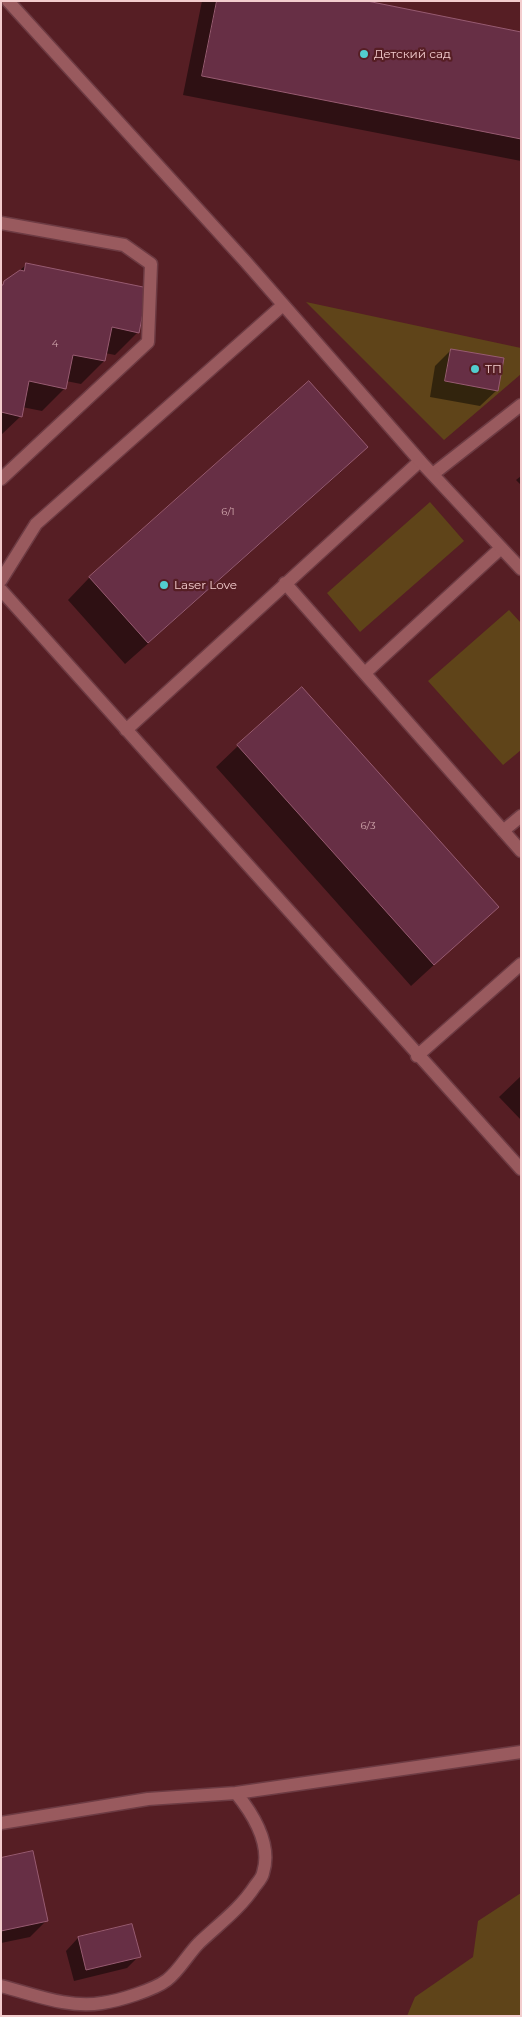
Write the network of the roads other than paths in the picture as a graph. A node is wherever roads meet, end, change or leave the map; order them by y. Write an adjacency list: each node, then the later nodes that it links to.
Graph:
1 (8, 1): 3 (street)
2 (1, 224): 7 (street)
3 (283, 305): 5 (street); 10 (street)
4 (521, 405): 6 (street)
5 (420, 460): 6 (street); 11 (street)
6 (433, 474): 8 (street)
7 (1, 479)
8 (501, 548): 9 (street); 13 (street)
9 (521, 569)
10 (1, 580)
11 (285, 583): 13 (street); 14 (street)
12 (1, 590): 14 (street)
13 (365, 673): 16 (street)
14 (126, 730): 19 (street)
15 (521, 816): 16 (street)
16 (503, 831): 17 (street)
17 (521, 851)
18 (521, 964): 19 (street)
19 (418, 1056): 20 (street)
20 (521, 1169)
21 (521, 1752): 22 (street)
22 (236, 1794): 23 (street); 24 (street)
23 (1, 1824)
24 (1, 1986)

